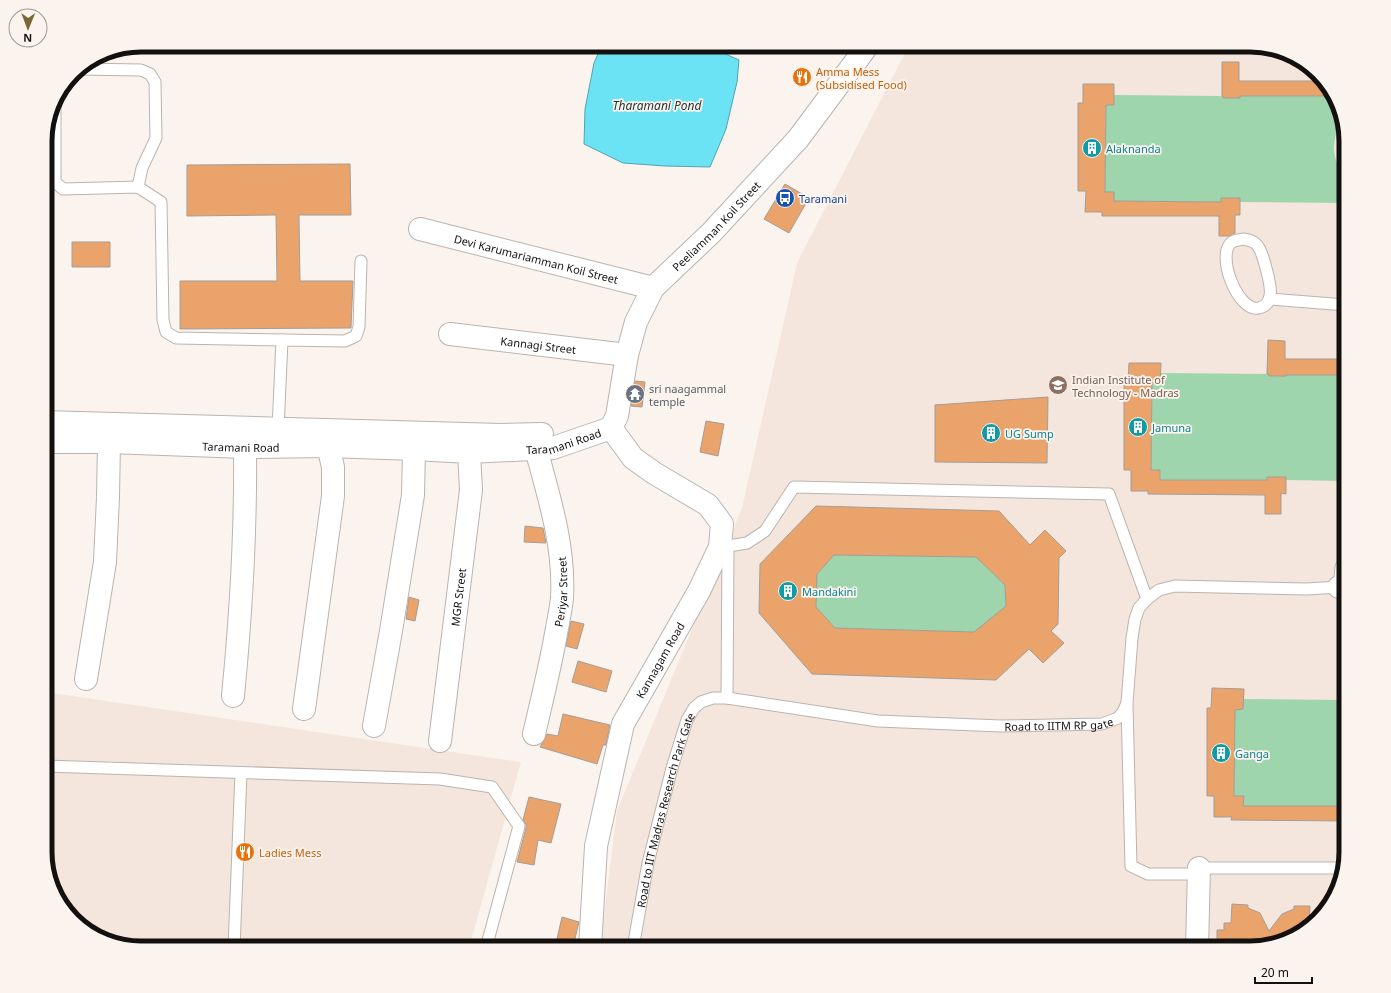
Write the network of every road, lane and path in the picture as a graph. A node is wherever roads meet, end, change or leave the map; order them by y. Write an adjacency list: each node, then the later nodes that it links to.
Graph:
1 (863, 52): 7 (street, Peeliamman Koil Street)
2 (88, 69): 4 (lane)
3 (55, 118): 4 (lane)
4 (138, 187): 11 (lane)
5 (420, 229): 7 (street, Devi Karumariamman Koil Street)
6 (361, 261): 11 (lane)
7 (653, 288): 12 (street, Peeliamman Koil Street)
8 (1269, 299): 8 (lane); 9 (lane)
9 (1339, 304)
10 (450, 334): 12 (street, Kannagi Street)
11 (282, 340): 15 (lane)
12 (627, 355): 14 (street, Peeliamman Koil Street)
13 (52, 422): 15 (street, Taramani Road)
14 (611, 428): 15 (street, Taramani Road); 21 (street, Taramani Road); 23 (street, Kannagam Road)
15 (278, 429)
16 (52, 442): 17 (street, Taramani Road)
17 (109, 442): 19 (street, Taramani Road); 26 (street)
18 (328, 446): 19 (street, Taramani Road); 20 (street, Taramani Road); 30 (street)
19 (245, 447): 27 (street)
20 (414, 449): 22 (street, Taramani Road); 31 (street)
21 (536, 449): 22 (street, Taramani Road); 32 (street, Periyar Street)
22 (469, 452): 33 (street, MGR Street)
23 (724, 546): 25 (lane); 28 (lane); 40 (street, Kannagam Road)
24 (1339, 588): 25 (lane, Road to IITM RP gate)
25 (1147, 598): 29 (lane, Road to IITM RP gate)
26 (86, 679)
27 (233, 696)
28 (727, 698): 29 (lane, Road to IITM RP gate); 41 (lane, Road to IIT Madras Research Park Gate)
29 (1127, 703): 37 (lane)
30 (304, 709)
31 (374, 726)
32 (534, 734)
33 (440, 741)
34 (52, 766): 35 (lane)
35 (240, 773): 38 (lane); 39 (lane)
36 (1337, 868): 37 (lane)
37 (1199, 871): 42 (street)
38 (234, 941)
39 (488, 941)
40 (590, 941)
41 (634, 941)
42 (1197, 941)

